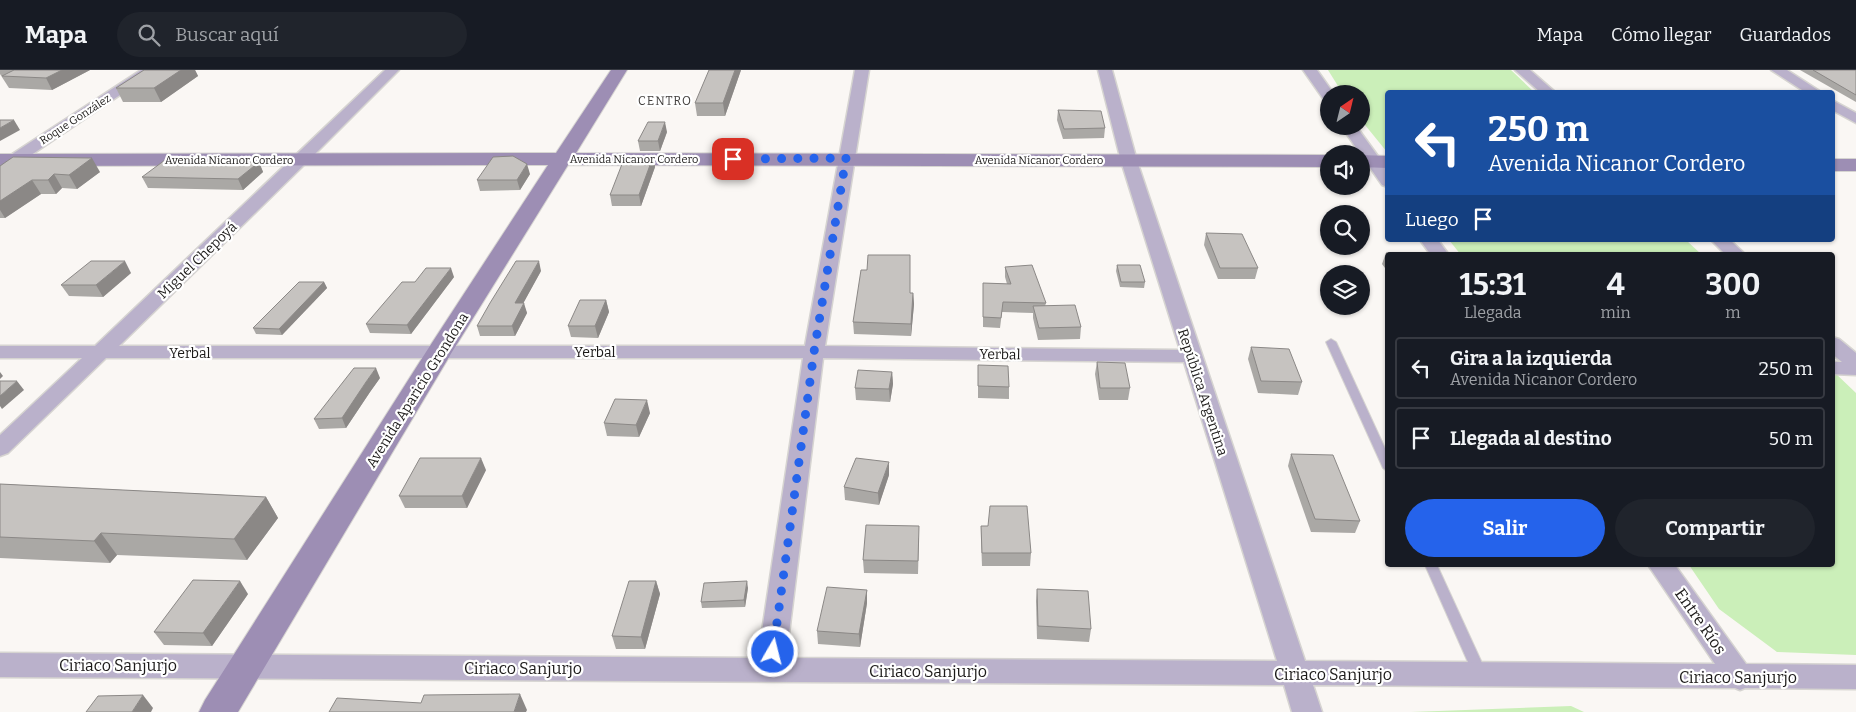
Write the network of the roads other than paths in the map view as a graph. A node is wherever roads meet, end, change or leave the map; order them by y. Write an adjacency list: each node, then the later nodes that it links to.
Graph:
1 (150, 70): 21 (street, Roque González)
2 (392, 70): 17 (street, Miguel Chepoyá)
3 (619, 70): 16 (main road, Avenida Aparicio Grondona)
4 (862, 70): 15 (street)
5 (1105, 70): 18 (street, República Argentina)
6 (1310, 70): 9 (street)
7 (1522, 70): 10 (street)
8 (1778, 70): 11 (street)
9 (1320, 85)
10 (1546, 90)
11 (1811, 90)
12 (1835, 106): 13 (street)
13 (1856, 119)
14 (1354, 135): 20 (street)
15 (846, 158): 16 (main road, Avenida Nicanor Cordero); 18 (main road, Avenida Nicanor Cordero); 31 (street)
16 (564, 159): 17 (main road, Avenida Nicanor Cordero); 30 (main road, Avenida Aparicio Grondona)
17 (301, 160): 21 (main road, Avenida Nicanor Cordero); 32 (street, Miguel Chepoyá)
18 (1129, 161): 19 (main road, Avenida Nicanor Cordero); 33 (street, República Argentina)
19 (1320, 161)
20 (1374, 162): 24 (street)
21 (4, 163)
22 (1835, 165): 23 (main road)
23 (1856, 165)
24 (1385, 178)
25 (1722, 242): 26 (street)
26 (1734, 252)
27 (1331, 342): 38 (lane)
28 (1835, 346): 34 (street)
29 (0, 352): 32 (street, Yerbal)
30 (439, 352): 31 (street, Yerbal); 32 (street, Yerbal); 42 (main road, Avenida Aparicio Grondona)
31 (814, 352): 33 (street, Yerbal); 43 (street)
32 (101, 353): 37 (street, Miguel Chepoyá)
33 (1191, 356): 44 (street, República Argentina)
34 (1856, 364)
35 (1835, 368): 36 (street)
36 (1856, 369)
37 (0, 448)
38 (1385, 461)
39 (1432, 567): 45 (lane)
40 (1662, 567): 46 (street, Entre Ríos)
41 (0, 665): 42 (street, Ciriaco Sanjurjo)
42 (247, 666): 43 (street, Ciriaco Sanjurjo); 48 (main road, Avenida Aparicio Grondona)
43 (770, 670): 44 (street, Ciriaco Sanjurjo)
44 (1294, 674): 45 (street, Ciriaco Sanjurjo); 49 (street, República Argentina)
45 (1480, 676): 46 (street, Ciriaco Sanjurjo)
46 (1740, 678): 47 (street, Ciriaco Sanjurjo)
47 (1856, 678)
48 (218, 712)
49 (1307, 712)

